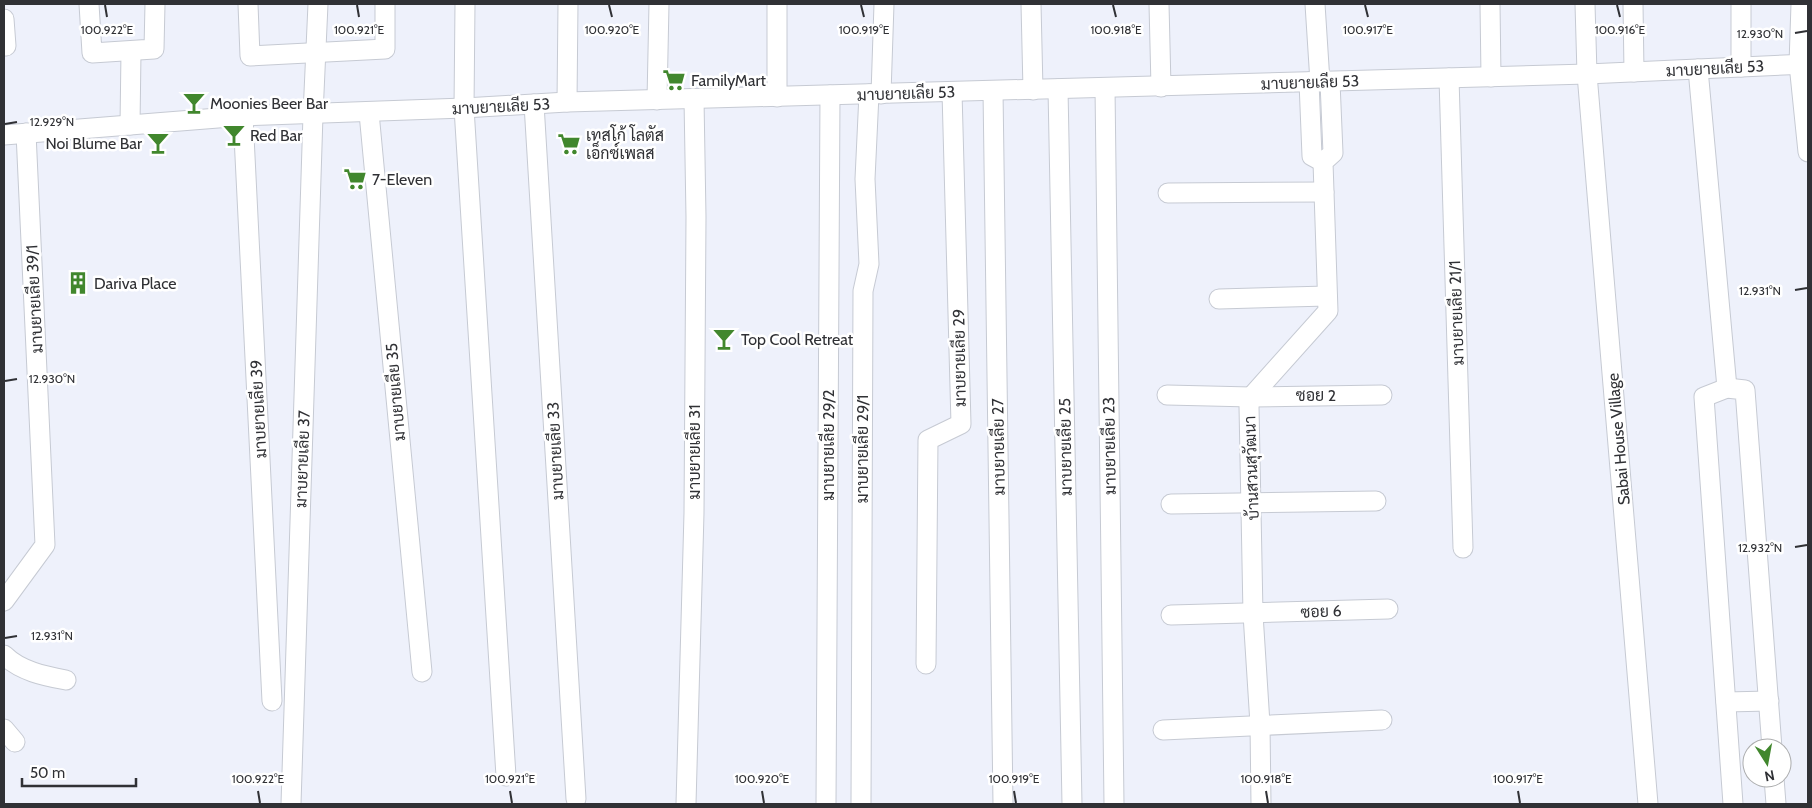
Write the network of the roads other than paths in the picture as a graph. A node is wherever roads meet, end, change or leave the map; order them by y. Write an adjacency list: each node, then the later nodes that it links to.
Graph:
1 (89, 4): 21 (street)
2 (155, 4): 21 (street)
3 (248, 4): 22 (street)
4 (318, 4): 22 (street, มาบยายเลีย 37)
5 (385, 4): 22 (street)
6 (465, 4): 44 (street)
7 (568, 4): 42 (street)
8 (659, 4): 41 (street)
9 (777, 4): 39 (street)
10 (884, 4): 37 (street, มาบยายเลีย 29/1)
11 (1031, 4): 35 (street)
12 (1159, 4): 31 (street)
13 (1315, 4): 30 (street)
14 (1490, 4): 28 (street)
15 (1585, 4): 27 (street, Sabai House Village)
16 (1633, 4): 26 (street)
17 (1741, 4): 24 (street)
18 (1801, 4): 23 (street)
19 (4, 19): 20 (street)
20 (4, 46)
21 (131, 52): 48 (street)
22 (316, 52): 46 (street, มาบยายเลีย 37)
23 (1804, 64): 24 (street, มาบยายเลีย 53); 51 (street)
24 (1741, 67): 25 (street, มาบยายเลีย 53)
25 (1698, 70): 26 (street, มาบยายเลีย 53); 56 (street)
26 (1634, 72): 27 (street, มาบยายเลีย 53)
27 (1587, 74): 28 (street, มาบยายเลีย 53); 90 (street, Sabai House Village)
28 (1491, 77): 29 (street, มาบยายเลีย 53)
29 (1449, 78): 30 (street, มาบยายเลีย 53); 63 (street, มาบยายเลีย 21/1)
30 (1319, 82): 31 (street, มาบยายเลีย 53); 52 (street, บ้านสวนสุวัฒนา)
31 (1161, 87): 32 (street, มาบยายเลีย 53)
32 (1105, 88): 33 (street, มาบยายเลีย 53); 88 (street, มาบยายเลีย 23)
33 (1058, 89): 35 (street, มาบยายเลีย 53); 87 (street, มาบยายเลีย 25)
34 (993, 90): 35 (street, มาบยายเลีย 53); 36 (street, มาบยายเลีย 53); 86 (street, มาบยายเลีย 27)
35 (1033, 90)
36 (952, 92): 37 (street, มาบยายเลีย 53); 69 (street, มาบยายเลีย 29)
37 (875, 94): 38 (street, มาบยายเลีย 53); 85 (street, มาบยายเลีย 29/1)
38 (830, 95): 39 (street, มาบยายเลีย 53); 82 (street, มาบยายเลีย 29/2)
39 (777, 96): 40 (street, มาบยายเลีย 53)
40 (694, 99): 41 (street, มาบยายเลีย 53); 84 (street, มาบยายเลีย 31)
41 (657, 100): 42 (street, มาบยายเลีย 53)
42 (567, 102): 43 (street, มาบยายเลีย 53)
43 (534, 104): 44 (street, มาบยายเลีย 53); 81 (street, มาบยายเลีย 33)
44 (464, 108): 45 (street, มาบยายเลีย 53); 79 (street)
45 (369, 113): 46 (street, มาบยายเลีย 53); 70 (street, มาบยายเลีย 35)
46 (313, 115): 47 (street, มาบยายเลีย 53); 83 (street, มาบยายเลีย 37)
47 (243, 116): 48 (street, มาบยายเลีย 53); 72 (street, มาบยายเลีย 39)
48 (130, 124): 49 (street, มาบยายเลีย 53)
49 (26, 133): 50 (street, มาบยายเลีย 53); 64 (street, มาบยายเลีย 39/1)
50 (4, 135)
51 (1808, 152)
52 (1324, 192): 53 (street); 54 (street, บ้านสวนสุวัฒนา)
53 (1168, 193)
54 (1327, 296): 55 (street); 59 (street, บ้านสวนสุวัฒนา)
55 (1219, 299)
56 (1727, 388): 73 (street); 74 (street)
57 (1167, 395): 59 (street, ซอย 2)
58 (1382, 395): 59 (street, ซอย 2)
59 (1251, 396): 62 (street, บ้านสวนสุวัฒนา)
60 (1376, 501): 62 (street)
61 (1171, 504): 62 (street)
62 (1252, 504): 66 (street, บ้านสวนสุวัฒนา)
63 (1463, 548)
64 (4, 602)
65 (1388, 609): 66 (street, ซอย 6)
66 (1253, 614): 67 (street, ซอย 6); 76 (street, บ้านสวนสุวัฒนา)
67 (1171, 615)
68 (4, 655): 71 (street)
69 (926, 664)
70 (422, 672)
71 (66, 680)
72 (272, 701)
73 (1768, 701): 74 (street); 78 (street)
74 (1726, 702): 91 (street)
75 (1382, 720): 76 (street)
76 (1260, 724): 77 (street); 89 (street, บ้านสวนสุวัฒนา)
77 (1163, 730)
78 (1771, 738)
79 (506, 776)
80 (1775, 788): 92 (street)
81 (576, 799)
82 (826, 799)
83 (291, 804)
84 (686, 804)
85 (861, 804)
86 (1004, 804)
87 (1072, 804)
88 (1114, 804)
89 (1261, 804)
90 (1648, 804)
91 (1733, 804)
92 (1776, 804)

